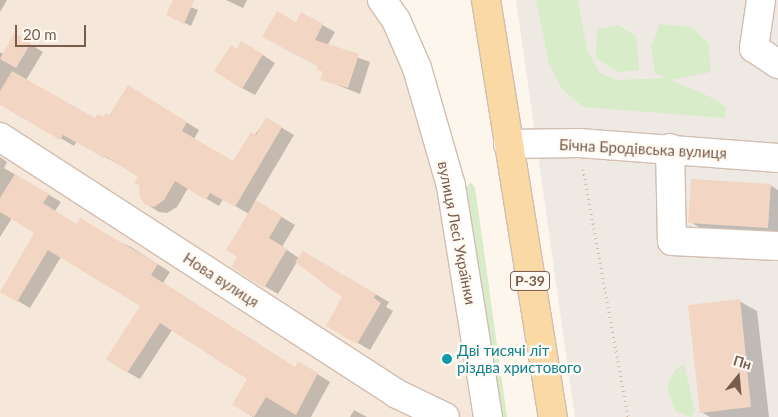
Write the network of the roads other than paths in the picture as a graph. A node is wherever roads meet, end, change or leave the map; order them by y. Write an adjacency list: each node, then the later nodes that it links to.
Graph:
1 (382, 0): 11 (street, вулиця Лесі Українки)
2 (486, 0): 5 (main road, Р-39)
3 (761, 0): 4 (street)
4 (778, 64)
5 (507, 135): 7 (street, Бічна Бродівська вулиця); 12 (main road, Р-39)
6 (0, 137): 10 (street, Нова вулиця)
7 (670, 148): 8 (street, Бічна Бродівська вулиця); 9 (street)
8 (778, 158)
9 (778, 246)
10 (445, 417)
11 (488, 417)
12 (553, 417)

